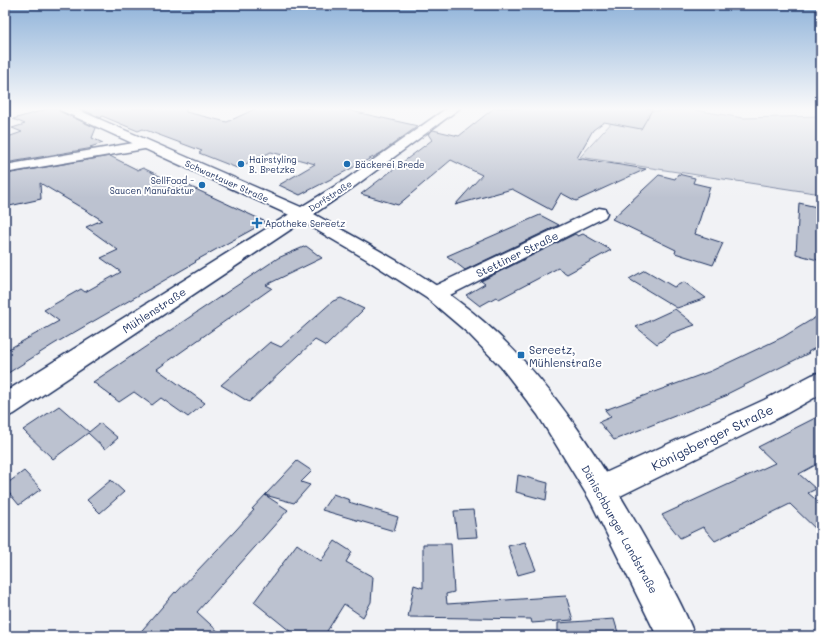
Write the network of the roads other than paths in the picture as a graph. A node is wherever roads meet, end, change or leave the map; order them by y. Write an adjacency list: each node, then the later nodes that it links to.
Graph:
1 (129, 138): 3 (street, Schwartauer Straße)
2 (413, 138): 6 (street, Dorfstraße)
3 (145, 145): 4 (street); 6 (street, Schwartauer Straße)
4 (5, 169)
5 (599, 213): 7 (street, Stettiner Straße)
6 (302, 214): 7 (street, Dänischburger Landstraße); 9 (street, Mühlenstraße)
7 (434, 294): 10 (street, Dänischburger Landstraße)
8 (821, 382): 10 (street, Königsberger Straße)
9 (5, 406)
10 (601, 490): 11 (street, Dänischburger Landstraße)
11 (676, 636)

